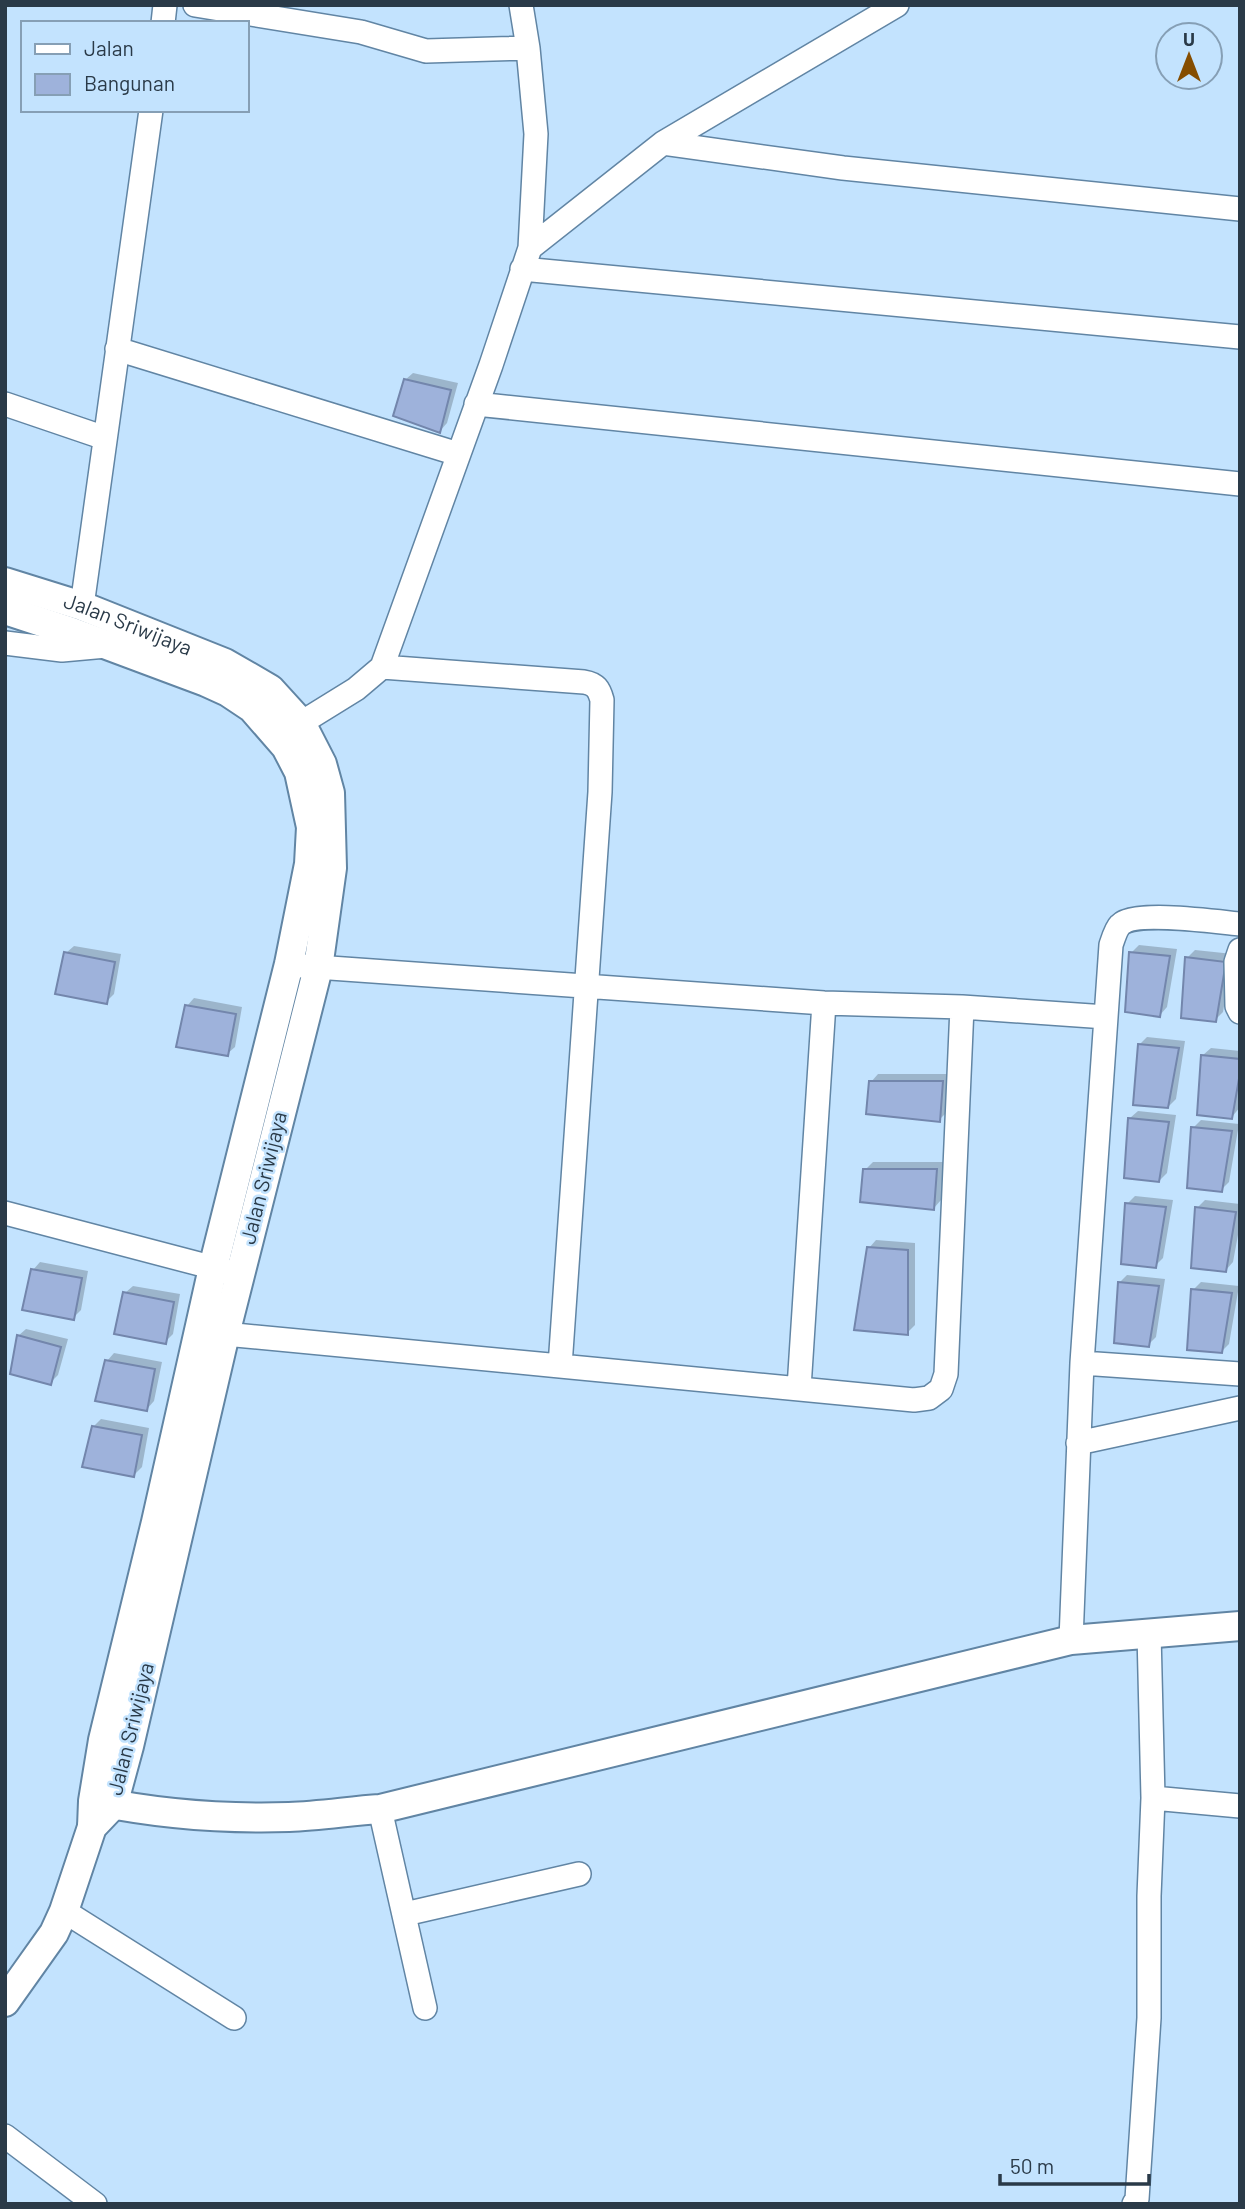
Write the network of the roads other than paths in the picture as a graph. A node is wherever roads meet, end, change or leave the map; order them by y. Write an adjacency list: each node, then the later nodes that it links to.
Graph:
1 (195, 5): 4 (street)
2 (521, 5): 4 (street)
3 (897, 5): 6 (street)
4 (528, 48): 8 (street)
5 (151, 112): 10 (street)
6 (663, 143): 7 (street); 8 (street)
7 (1240, 209)
8 (526, 258): 9 (street); 12 (street)
9 (1240, 337)
10 (117, 349): 13 (street); 14 (street)
11 (5, 404): 13 (street)
12 (475, 404): 14 (street); 15 (street)
13 (105, 438): 17 (street)
14 (458, 454): 21 (street)
15 (1240, 484)
16 (5, 582): 17 (main road, Jalan Sriwijaya)
17 (82, 606): 22 (main road, Jalan Sriwijaya)
18 (5, 610): 20 (main road, Jalan Sriwijaya)
19 (5, 643): 20 (street)
20 (109, 645): 25 (main road, Jalan Sriwijaya)
21 (382, 667): 22 (street); 27 (street)
22 (301, 723): 26 (main road, Jalan Sriwijaya)
23 (1240, 924): 31 (street)
24 (1240, 950): 30 (street)
25 (289, 964): 26 (street); 33 (main road, Jalan Sriwijaya)
26 (317, 968): 27 (street); 33 (main road, Jalan Sriwijaya)
27 (586, 984): 28 (street); 36 (street)
28 (824, 1003): 29 (street); 38 (street)
29 (962, 1007): 31 (street); 38 (street)
30 (1240, 1012)
31 (1106, 1017): 35 (street)
32 (5, 1213): 33 (street)
33 (227, 1271): 34 (main road, Jalan Sriwijaya); 41 (main road, Jalan Sriwijaya)
34 (225, 1334): 36 (street); 41 (main road, Jalan Sriwijaya)
35 (1082, 1363): 37 (street); 40 (street)
36 (560, 1366): 38 (street)
37 (1239, 1370)
38 (799, 1388)
39 (1240, 1408): 40 (street)
40 (1078, 1443): 44 (street)
41 (168, 1525): 48 (main road, Jalan Sriwijaya)
42 (1240, 1626): 43 (main road)
43 (1149, 1633): 44 (main road); 45 (street)
44 (1071, 1640): 47 (main road)
45 (1153, 1798): 46 (street); 57 (street)
46 (1240, 1806)
47 (380, 1809): 48 (main road); 51 (street)
48 (99, 1811): 50 (main road, Jalan Sriwijaya)
49 (579, 1874): 51 (street)
50 (64, 1911): 52 (main road, Jalan Sriwijaya); 54 (street)
51 (405, 1914): 53 (street)
52 (5, 2002)
53 (425, 2008)
54 (234, 2018)
55 (5, 2136): 56 (street)
56 (95, 2204)
57 (1134, 2204)

